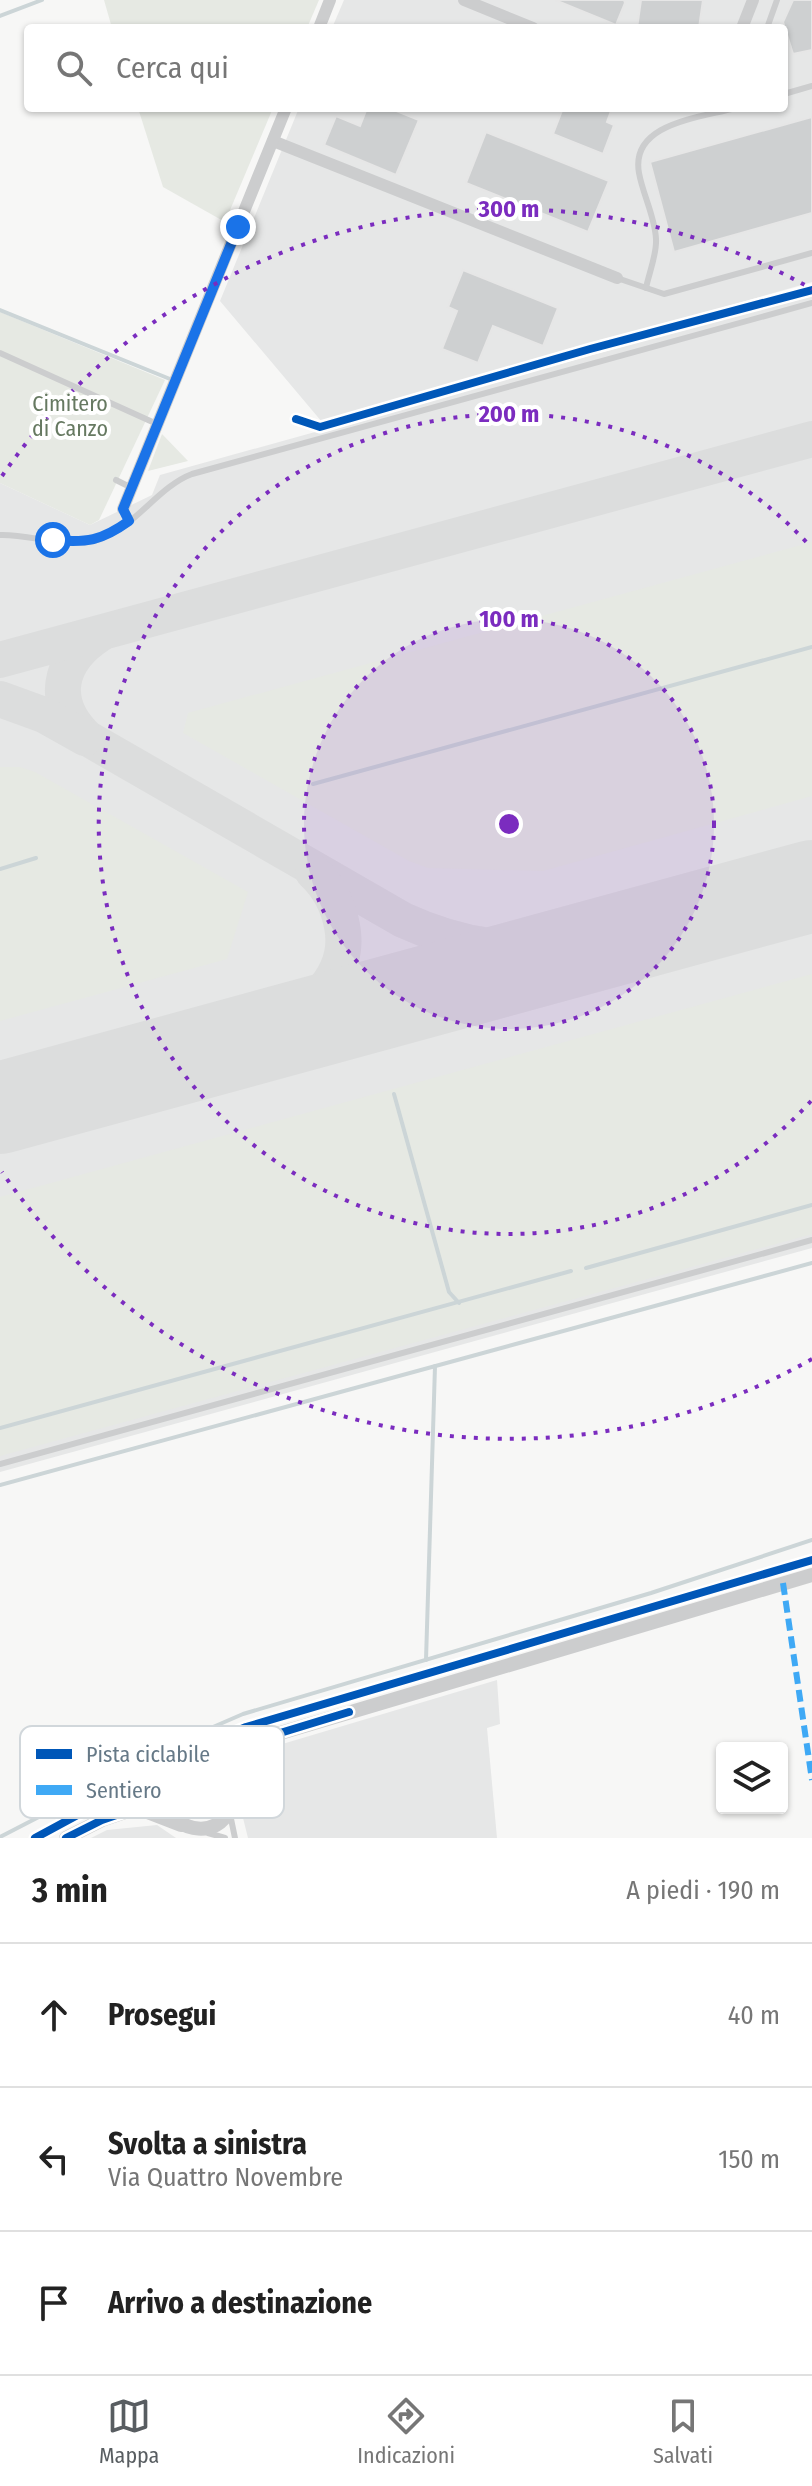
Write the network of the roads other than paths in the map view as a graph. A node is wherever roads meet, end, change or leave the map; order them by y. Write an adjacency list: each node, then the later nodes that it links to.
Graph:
1 (330, 0): 5 (street)
2 (464, 0): 6 (street)
3 (753, 0): 7 (street)
4 (777, 0): 8 (lane)
5 (321, 24)
6 (523, 24)
7 (744, 24)
8 (768, 24)
9 (812, 86): 10 (lane)
10 (788, 93)
11 (284, 112): 13 (street)
12 (721, 112): 16 (lane)
13 (273, 141): 15 (street); 19 (street)
14 (812, 253): 16 (lane)
15 (617, 278): 16 (lane)
16 (646, 288)
17 (812, 303): 22 (lane)
18 (0, 353): 19 (lane)
19 (158, 424): 21 (street)
20 (116, 480): 21 (lane)
21 (132, 488): 22 (street)
22 (126, 515): 23 (lane)
23 (0, 535)
24 (812, 1240): 25 (lane)
25 (0, 1464)
26 (812, 1575): 27 (street)
27 (284, 1732)
28 (108, 1818): 35 (street)
29 (166, 1818): 33 (street)
30 (176, 1818): 33 (street)
31 (223, 1818): 34 (street)
32 (232, 1818): 37 (lane)
33 (184, 1826): 34 (street)
34 (201, 1832): 36 (lane)
35 (66, 1838)
36 (225, 1838)
37 (235, 1838)

